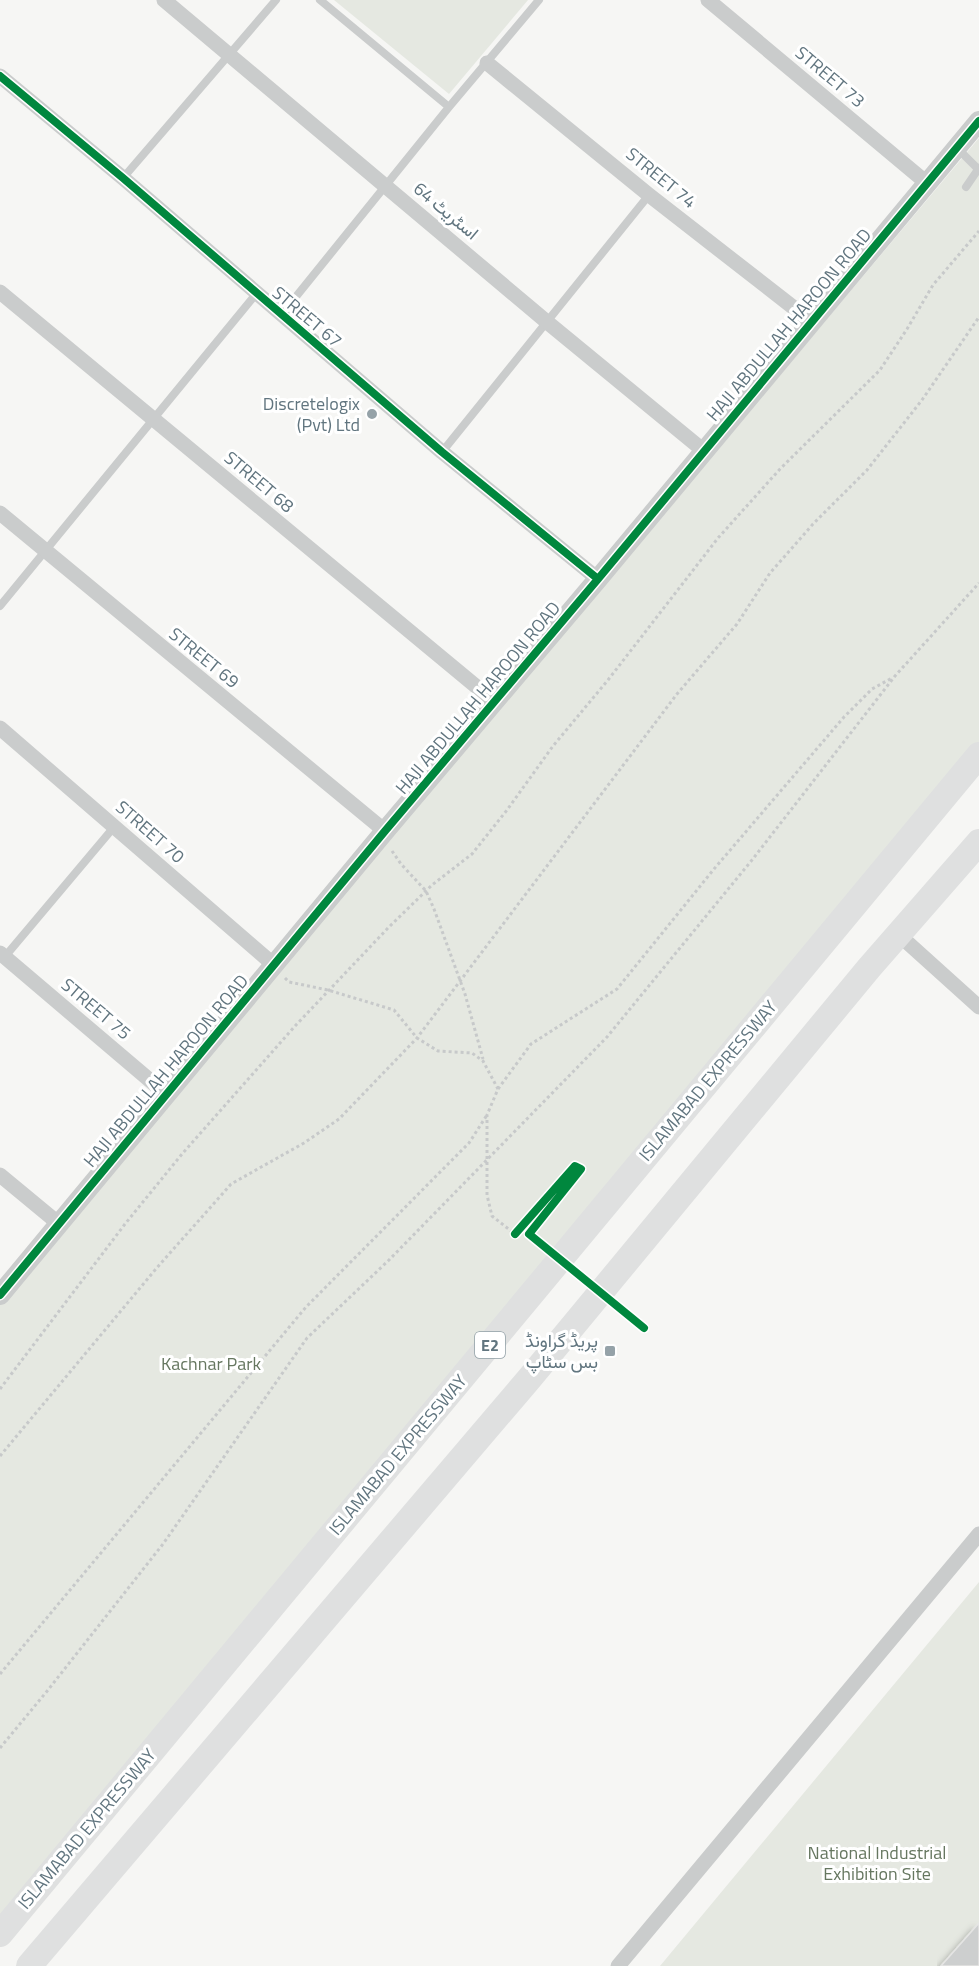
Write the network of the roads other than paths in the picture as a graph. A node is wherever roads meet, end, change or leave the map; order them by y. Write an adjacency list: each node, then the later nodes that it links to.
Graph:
1 (164, 0): 6 (street, اسٹریٹ 64)
2 (276, 0): 6 (lane)
3 (320, 0): 9 (lane)
4 (539, 0): 7 (lane)
5 (708, 0): 14 (street, STREET 73)
6 (230, 54): 13 (lane); 15 (street, اسٹریٹ 64)
7 (487, 63): 9 (lane); 17 (street, STREET 74)
8 (0, 77): 13 (street, STREET 67)
9 (449, 107): 15 (lane)
10 (979, 121): 11 (street, HAJI ABDULLAH HAROON ROAD)
11 (957, 148): 12 (lane); 14 (street, HAJI ABDULLAH HAROON ROAD)
12 (979, 169): 16 (lane)
13 (123, 178): 19 (street, STREET 67)
14 (928, 184): 22 (street, HAJI ABDULLAH HAROON ROAD)
15 (386, 186): 20 (lane); 21 (street, اسٹریٹ 64)
16 (966, 187)
17 (649, 195): 21 (lane); 22 (street, STREET 74)
18 (0, 292): 23 (street, STREET 68)
19 (256, 294): 20 (street, STREET 67); 23 (lane)
20 (282, 314): 25 (street, STREET 67)
21 (547, 322): 24 (street, اسٹریٹ 64); 25 (lane)
22 (812, 322): 24 (street, HAJI ABDULLAH HAROON ROAD)
23 (154, 420): 27 (lane); 30 (street, STREET 68)
24 (704, 451): 28 (street, HAJI ABDULLAH HAROON ROAD)
25 (442, 452): 28 (street, STREET 67)
26 (0, 513): 27 (street, STREET 69)
27 (44, 551): 29 (lane); 34 (street, STREET 69)
28 (598, 579): 30 (street, HAJI ABDULLAH HAROON ROAD)
29 (0, 606)
30 (495, 702): 34 (street, HAJI ABDULLAH HAROON ROAD)
31 (0, 728): 33 (street, STREET 70)
32 (979, 754): 45 (highway, ISLAMABAD EXPRESSWAY / E2)
33 (114, 827): 37 (lane); 38 (street, STREET 70)
34 (383, 834): 38 (street, HAJI ABDULLAH HAROON ROAD)
35 (979, 842): 36 (highway)
36 (898, 934): 39 (street); 46 (highway)
37 (2, 957): 40 (street, STREET 75)
38 (274, 965): 40 (street, HAJI ABDULLAH HAROON ROAD)
39 (979, 1006)
40 (166, 1094): 42 (street, HAJI ABDULLAH HAROON ROAD)
41 (0, 1175): 42 (street)
42 (58, 1223): 43 (street, HAJI ABDULLAH HAROON ROAD)
43 (0, 1295)
44 (979, 1534): 47 (street)
45 (0, 1934)
46 (29, 1966)
47 (618, 1966)

